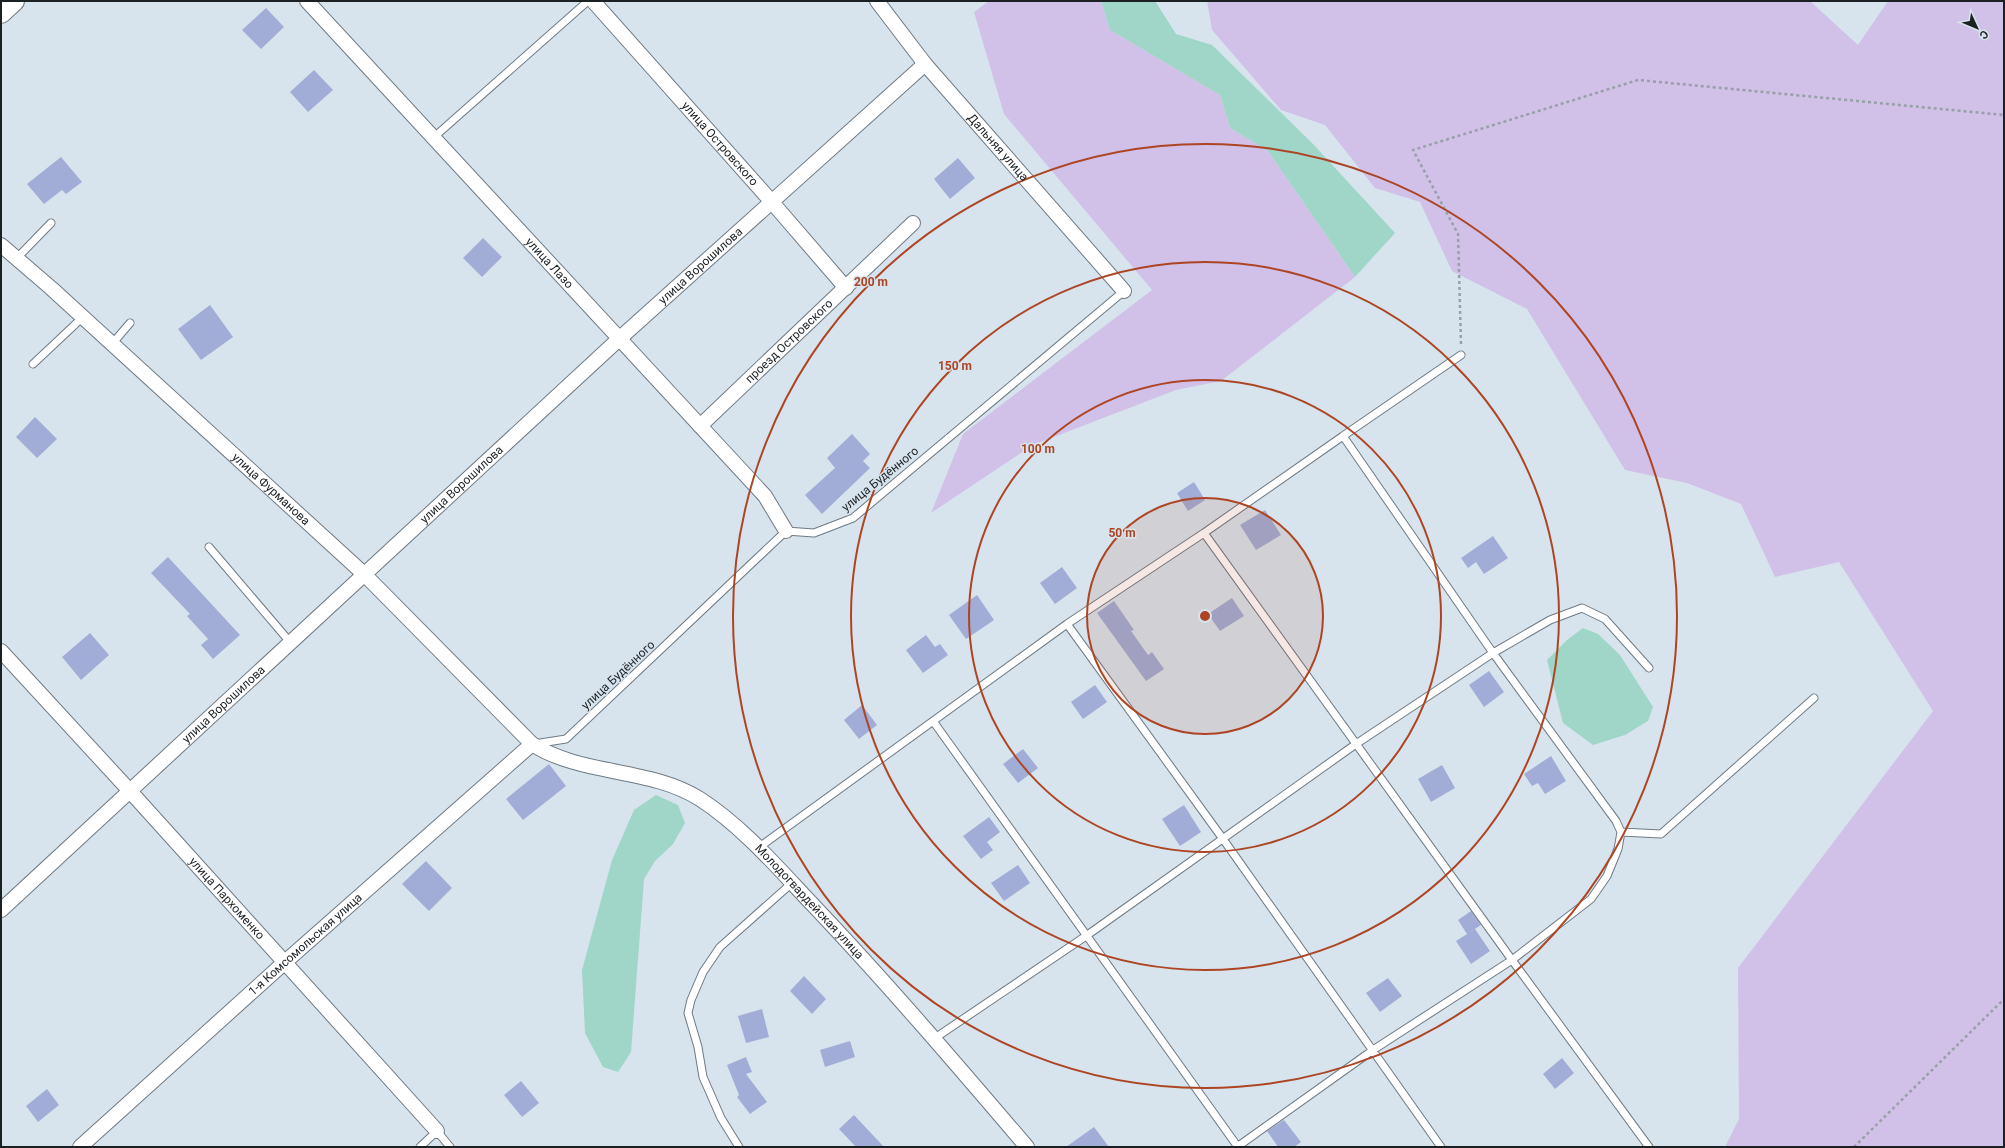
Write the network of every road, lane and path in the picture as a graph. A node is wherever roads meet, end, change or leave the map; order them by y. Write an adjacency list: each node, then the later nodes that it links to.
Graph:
1 (14, 1): 6 (street)
2 (307, 1): 9 (street, улица Лазо)
3 (588, 1): 9 (lane)
4 (593, 1): 10 (street, улица Островского)
5 (877, 1): 7 (street, Дальняя улица)
6 (1, 13)
7 (925, 64): 10 (street, улица Ворошилова); 16 (street, Дальняя улица)
8 (2004, 115): 21 (path)
9 (433, 138): 19 (street, улица Лазо)
10 (771, 201): 15 (street, улица Островского); 19 (street, улица Ворошилова)
11 (52, 223): 14 (lane)
12 (913, 223): 15 (street, проезд Островского)
13 (1, 244): 14 (street, улица Фурманова)
14 (17, 258): 17 (street, улица Фурманова)
15 (846, 288): 23 (street, проезд Островского)
16 (1124, 291): 25 (lane, улица Будённого)
17 (83, 317): 20 (street, улица Фурманова); 22 (lane)
18 (130, 323): 20 (lane)
19 (619, 339): 23 (street, улица Лазо); 28 (street, улица Ворошилова)
20 (112, 344): 28 (street, улица Фурманова)
21 (1461, 354): 24 (lane)
22 (33, 364)
23 (700, 426): 25 (street, улица Лазо)
24 (1343, 436): 26 (lane); 32 (lane)
25 (786, 531): 36 (lane, улица Будённого)
26 (1204, 533): 29 (lane); 37 (lane)
27 (209, 548): 30 (lane)
28 (364, 574): 30 (street, улица Ворошилова); 36 (street, улица Фурманова)
29 (1067, 624): 35 (lane); 40 (lane)
30 (290, 642): 38 (street, улица Ворошилова)
31 (1, 651): 38 (street, улица Пархоменко)
32 (1493, 653): 33 (lane); 37 (lane); 39 (lane)
33 (1650, 668)
34 (1814, 698): 39 (lane)
35 (932, 721): 41 (lane); 44 (lane)
36 (532, 744): 41 (street, Молодогвардейская улица); 46 (street, 1-я Комсомольская улица)
37 (1356, 744): 40 (lane); 45 (lane)
38 (130, 790): 43 (street, улица Ворошилова); 46 (street, улица Пархоменко)
39 (1621, 832): 45 (lane)
40 (1223, 839): 44 (lane); 49 (lane)
41 (758, 848): 42 (street, Молодогвардейская улица)
42 (792, 883): 48 (street, Молодогвардейская улица); 54 (lane)
43 (1, 910)
44 (1086, 936): 48 (lane); 56 (lane)
45 (1512, 960): 49 (lane); 58 (lane)
46 (285, 962): 50 (street, улица Пархоменко); 51 (street, 1-я Комсомольская улица)
47 (2004, 999): 59 (path)
48 (934, 1038): 55 (street, Молодогвардейская улица)
49 (1373, 1050): 56 (lane); 57 (lane)
50 (437, 1131): 52 (lane); 53 (lane, улица Пархоменко)
51 (80, 1147)
52 (420, 1147)
53 (450, 1147)
54 (739, 1147)
55 (1027, 1147)
56 (1237, 1147)
57 (1441, 1147)
58 (1650, 1147)
59 (1854, 1147)

